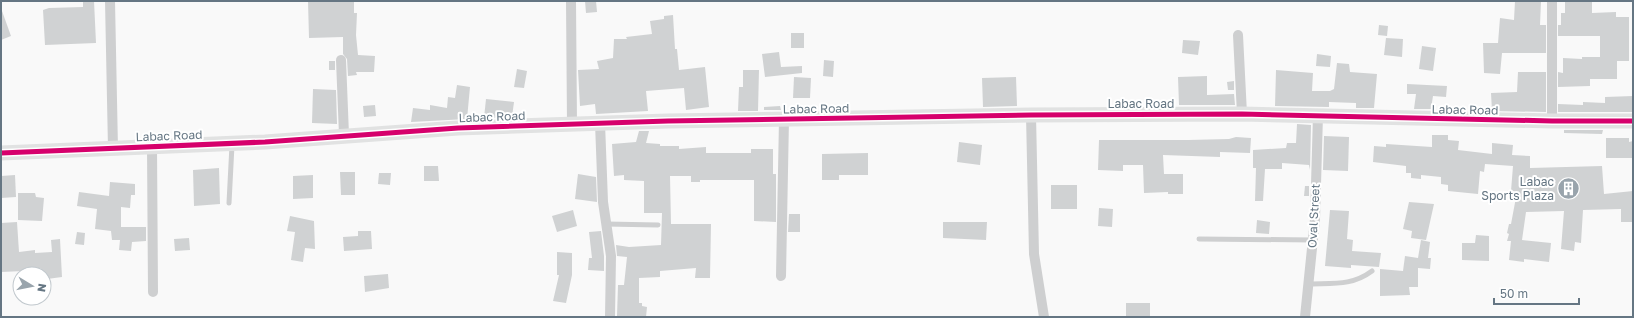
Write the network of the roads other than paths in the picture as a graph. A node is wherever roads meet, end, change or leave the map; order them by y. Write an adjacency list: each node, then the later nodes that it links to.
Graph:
1 (110, 1): 17 (street)
2 (571, 1): 13 (street)
3 (1552, 1): 10 (street)
4 (1238, 35): 6 (street)
5 (341, 60): 14 (street)
6 (1242, 114): 7 (street, Labac Road); 8 (street, Labac Road)
7 (1031, 115): 9 (street, Labac Road); 29 (street)
8 (1318, 115): 10 (street, Labac Road); 23 (street, Oval Street)
9 (784, 119): 12 (street, Labac Road); 25 (street)
10 (1552, 121): 11 (street, Labac Road)
11 (1633, 121)
12 (600, 123): 13 (street, Labac Road); 20 (street)
13 (572, 124): 14 (street, Labac Road)
14 (344, 135): 15 (street, Labac Road)
15 (232, 144): 16 (street, Labac Road); 19 (lane)
16 (152, 147): 17 (street, Labac Road); 27 (street)
17 (113, 149): 18 (street, Labac Road)
18 (1, 153)
19 (229, 203)
20 (606, 224): 21 (lane); 28 (street)
21 (658, 225)
22 (1200, 238): 23 (lane)
23 (1313, 240): 26 (street, Oval Street)
24 (1372, 271): 26 (lane)
25 (781, 276)
26 (1309, 284): 30 (street, Oval Street)
27 (153, 292)
28 (610, 317)
29 (1044, 317)
30 (1305, 317)

